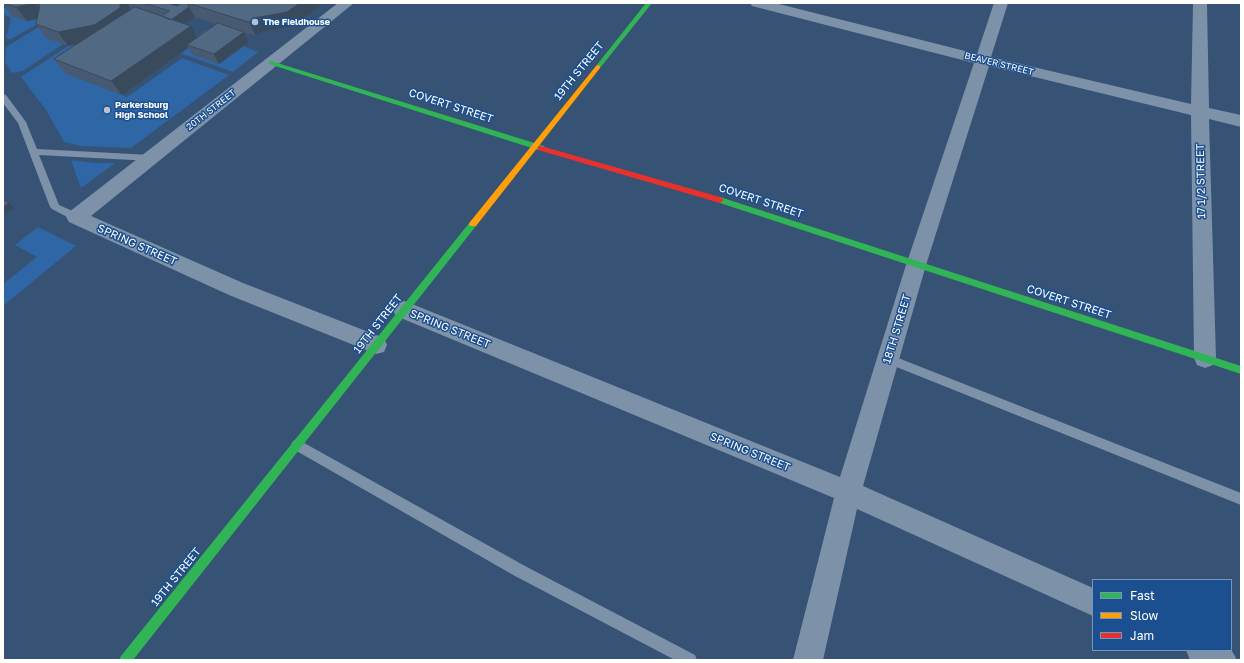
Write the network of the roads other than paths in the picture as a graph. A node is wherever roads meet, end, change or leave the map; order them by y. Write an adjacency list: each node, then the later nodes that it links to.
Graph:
1 (347, 3): 7 (street, 20TH STREET)
2 (649, 3): 11 (street, 19TH STREET)
3 (757, 3): 6 (street, BEAVER STREET)
4 (1001, 3): 6 (street, 18TH STREET)
5 (1200, 3): 9 (street, 17 1/2 STREET)
6 (984, 60): 9 (street, BEAVER STREET); 15 (street, 18TH STREET)
7 (271, 63): 11 (street, COVERT STREET); 13 (street, 20TH STREET)
8 (3, 97): 12 (lane)
9 (1200, 111): 10 (street, BEAVER STREET); 18 (street, 17 1/2 STREET)
10 (1241, 121)
11 (535, 146): 15 (street, COVERT STREET); 16 (street, 19TH STREET)
12 (34, 152): 13 (lane); 14 (lane)
13 (151, 158): 14 (street, 20TH STREET)
14 (76, 217): 17 (street, SPRING STREET)
15 (916, 265): 18 (street, COVERT STREET); 19 (street, 18TH STREET)
16 (404, 310): 17 (street, 19TH STREET); 22 (street, SPRING STREET)
17 (376, 345): 21 (street, 19TH STREET)
18 (1205, 358): 20 (street, COVERT STREET)
19 (888, 359): 22 (street, 18TH STREET); 23 (lane)
20 (1241, 370)
21 (297, 445): 26 (street, 19TH STREET); 27 (lane)
22 (848, 492): 24 (street, SPRING STREET); 28 (street, 18TH STREET)
23 (1241, 499)
24 (1092, 602)
25 (1202, 651): 29 (street)
26 (125, 660)
27 (690, 660)
28 (808, 660)
29 (1222, 660)

